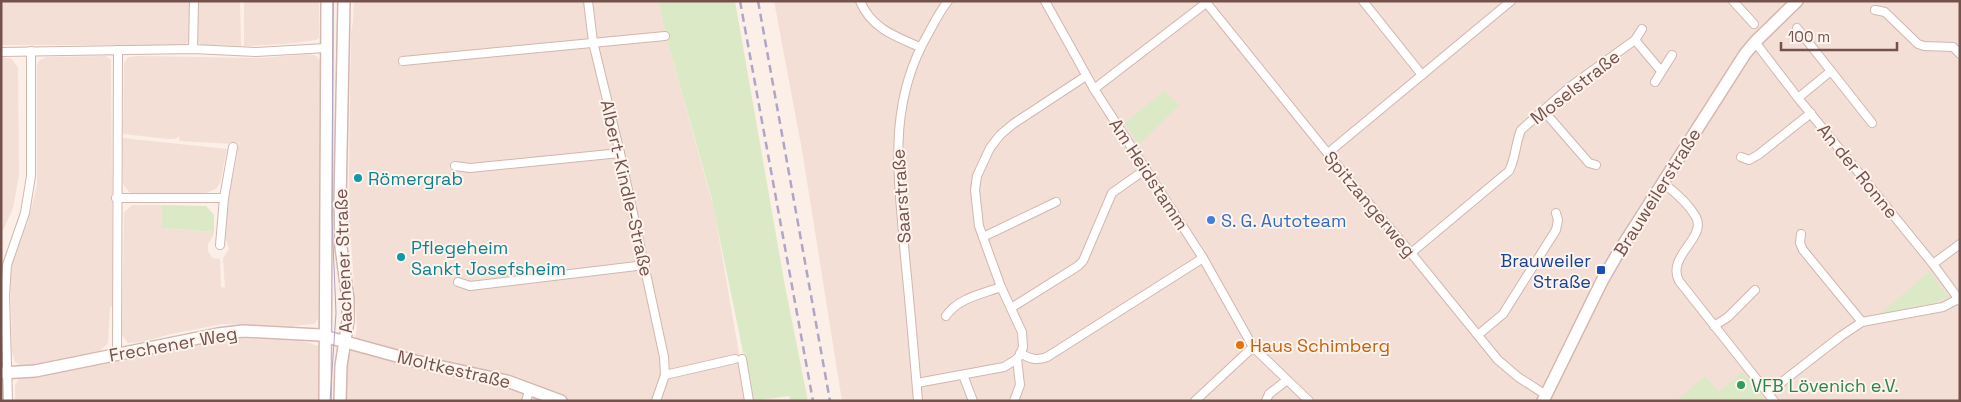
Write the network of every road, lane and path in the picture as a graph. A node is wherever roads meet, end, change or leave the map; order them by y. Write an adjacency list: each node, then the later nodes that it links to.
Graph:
1 (194, 1): 24 (street)
2 (327, 1): 23 (street, Aachener Straße)
3 (344, 1): 18 (street, Aachener Straße)
4 (588, 1): 20 (street, Albert-Kindle-Straße)
5 (860, 1): 22 (street)
6 (948, 1): 22 (street, Saarstraße)
7 (1045, 1): 35 (street, Am Heidstamm)
8 (1363, 1): 34 (street)
9 (1733, 1): 14 (street)
10 (1797, 1): 21 (street, Brauweilerstraße)
11 (1205, 2): 37 (street); 44 (street, Spitzangerweg)
12 (1510, 2): 34 (street)
13 (1875, 10): 28 (street)
14 (1754, 24)
15 (1797, 28): 33 (street)
16 (1642, 29): 19 (street, Moselstraße)
17 (665, 36): 20 (street)
18 (344, 38): 23 (street); 31 (street, Aachener Straße)
19 (1635, 40): 32 (street); 39 (street, Moselstraße)
20 (592, 42): 30 (street); 43 (street, Albert-Kindle-Straße)
21 (1755, 42): 38 (street, An der Ronne); 49 (street, Brauweilerstraße)
22 (920, 47): 80 (street, Saarstraße)
23 (326, 48): 24 (street); 31 (street); 71 (street, Aachener Straße)
24 (193, 49): 25 (street)
25 (118, 50): 26 (street); 50 (street)
26 (32, 51): 27 (street); 76 (street)
27 (1, 52)
28 (1960, 54)
29 (1672, 55): 32 (street)
30 (403, 61)
31 (343, 67): 72 (street, Aachener Straße)
32 (1661, 71): 36 (street)
33 (1831, 71): 38 (street); 41 (street)
34 (1422, 74): 44 (street)
35 (1086, 76): 37 (street, Am Heidstamm); 55 (street)
36 (1655, 82)
37 (1094, 89): 48 (street, Am Heidstamm)
38 (1798, 98): 40 (street, An der Ronne)
39 (1543, 110): 46 (street); 58 (street, Moselstraße)
40 (1810, 113): 45 (street); 60 (street, An der Ronne)
41 (1872, 123)
42 (233, 148): 51 (street)
43 (620, 153): 47 (street); 61 (street, Albert-Kindle-Straße)
44 (1328, 153): 58 (street, Spitzangerweg)
45 (1742, 156)
46 (1596, 165)
47 (455, 166)
48 (1146, 169): 59 (street, Am Heidstamm); 66 (street)
49 (1663, 183): 69 (street); 83 (street, Brauweilerstraße)
50 (116, 198): 51 (street); 74 (street)
51 (224, 198): 57 (street)
52 (1056, 202): 55 (street)
53 (1556, 212): 70 (street)
54 (1801, 234): 68 (street)
55 (982, 237): 63 (street)
56 (1960, 244): 60 (street)
57 (220, 245)
58 (1411, 252): 70 (street, Spitzangerweg)
59 (1203, 258): 73 (street, Am Heidstamm); 75 (street)
60 (1933, 264): 65 (street, An der Ronne)
61 (645, 265): 62 (street); 77 (street, Albert-Kindle-Straße)
62 (458, 282)
63 (1001, 287): 66 (street); 67 (street)
64 (1755, 290): 69 (street)
65 (1959, 300): 68 (street)
66 (1011, 308): 75 (street)
67 (946, 316)
68 (1862, 322): 82 (street)
69 (1714, 326): 82 (street)
70 (1478, 335): 83 (street, Spitzangerweg)
71 (326, 337): 72 (street, Frechener Weg); 74 (street, Frechener Weg); 85 (street, Aachener Straße)
72 (345, 341): 81 (street, Moltkestraße); 86 (street, Aachener Straße)
73 (1253, 347): 79 (street, Am Heidstamm); 94 (street)
74 (117, 354): 76 (street, Frechener Weg)
75 (1019, 356): 78 (street); 93 (street)
76 (4, 373): 84 (street)
77 (665, 374): 89 (street, Albert-Kindle-Straße); 90 (street)
78 (963, 375): 80 (street); 92 (street)
79 (1287, 380): 95 (street); 96 (street, Am Heidstamm)
80 (916, 383): 91 (street, Saarstraße)
81 (530, 388): 87 (street); 88 (street, Moltkestraße)
82 (1768, 393): 97 (street)
83 (1545, 398)
84 (8, 401)
85 (325, 401)
86 (340, 401)
87 (526, 401)
88 (561, 401)
89 (656, 401)
90 (749, 401)
91 (918, 401)
92 (973, 401)
93 (1014, 401)
94 (1195, 401)
95 (1266, 401)
96 (1309, 401)
97 (1774, 401)

